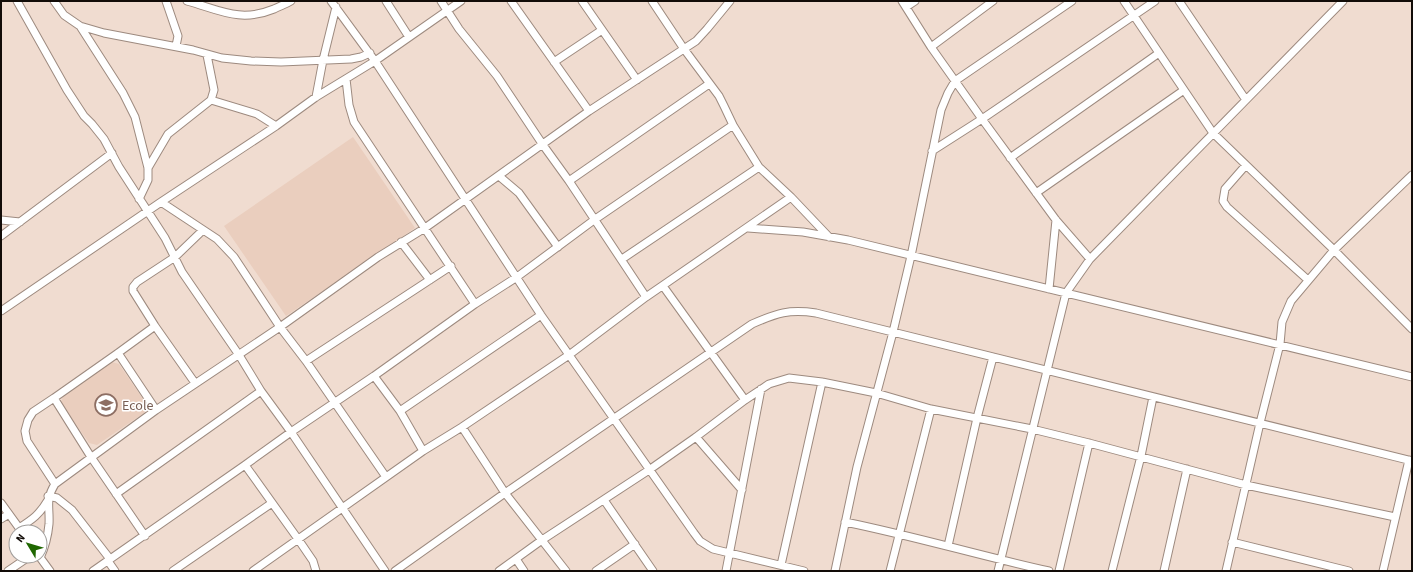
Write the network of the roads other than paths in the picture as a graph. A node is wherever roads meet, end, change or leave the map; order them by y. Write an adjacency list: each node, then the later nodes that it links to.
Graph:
1 (17, 1): 53 (street)
2 (54, 1): 26 (street)
3 (166, 1): 29 (street)
4 (187, 1): 5 (street)
5 (291, 1)
6 (386, 1): 28 (street)
7 (441, 1): 24 (street)
8 (461, 1): 24 (street)
9 (511, 1): 37 (street)
10 (582, 1): 27 (street)
11 (652, 1): 31 (street)
12 (718, 1): 23 (street)
13 (730, 1): 23 (street)
14 (915, 1): 22 (street)
15 (993, 1): 30 (street)
16 (1072, 1): 40 (street)
17 (1124, 1): 25 (street)
18 (1155, 1): 25 (street)
19 (1179, 1): 45 (street)
20 (1343, 1): 45 (street)
21 (334, 4): 32 (street); 35 (street)
22 (904, 4): 30 (street)
23 (723, 8): 31 (street)
24 (447, 11): 28 (street); 51 (street)
25 (1134, 16): 33 (street); 47 (street)
26 (80, 26): 29 (street); 57 (street)
27 (602, 30): 37 (street); 39 (street)
28 (409, 37): 36 (street)
29 (176, 46): 34 (street)
30 (930, 48): 40 (street)
31 (684, 49): 39 (street); 41 (street)
32 (370, 53): 35 (street); 36 (street)
33 (1159, 53): 42 (street); 54 (street)
34 (207, 55): 35 (street); 44 (street)
35 (323, 60): 43 (street)
36 (375, 61): 38 (street); 64 (street)
37 (554, 62): 46 (street)
38 (346, 79): 43 (street); 71 (street)
39 (637, 80): 46 (street)
40 (955, 81): 47 (street); 52 (street)
41 (709, 84): 48 (street); 60 (street)
42 (1184, 90): 50 (street); 61 (street)
43 (316, 97): 49 (street)
44 (211, 100): 49 (street); 57 (street)
45 (1246, 100): 50 (street)
46 (589, 111): 51 (street)
47 (982, 119): 52 (street); 54 (street)
48 (733, 125): 56 (street); 68 (street)
49 (276, 126): 65 (street)
50 (1213, 133): 55 (street); 81 (street)
51 (543, 145): 59 (street); 60 (street)
52 (932, 151): 79 (street)
53 (112, 153): 63 (street); 70 (street)
54 (1010, 158): 61 (street)
55 (1246, 165): 78 (street); 86 (street)
56 (759, 167): 62 (street); 82 (street)
57 (148, 168): 63 (street)
58 (1412, 175): 78 (street)
59 (499, 176): 64 (street); 77 (street)
60 (569, 180): 68 (street)
61 (1036, 193): 69 (street)
62 (791, 197): 72 (street); 75 (street)
63 (139, 199): 66 (street)
64 (466, 199): 71 (street); 84 (street)
65 (161, 202): 66 (street); 73 (street)
66 (148, 211): 80 (street); 92 (street)
67 (1, 220): 70 (street)
68 (594, 220): 77 (street); 82 (street)
69 (1056, 220): 81 (street); 88 (street)
70 (20, 222): 74 (street)
71 (425, 228): 76 (street); 83 (street)
72 (748, 228): 75 (street); 87 (street)
73 (203, 230): 80 (street); 95 (street)
74 (1, 236)
75 (829, 237): 79 (street)
76 (401, 242): 85 (street); 95 (street)
77 (558, 247): 84 (street)
78 (1334, 250): 86 (street); 96 (street)
79 (911, 256): 88 (street); 97 (street)
80 (175, 257): 94 (street); 101 (street)
81 (1090, 259): 89 (street)
82 (622, 260): 90 (street)
83 (451, 266): 85 (street); 91 (street)
84 (517, 277): 91 (street); 93 (street)
85 (430, 280): 104 (street)
86 (1308, 280): 98 (street)
87 (663, 286): 90 (street); 99 (street)
88 (1049, 289): 89 (street)
89 (1066, 293): 98 (street); 105 (street)
90 (646, 297): 102 (street)
91 (475, 304): 106 (street)
92 (1, 311)
93 (541, 315): 102 (street); 119 (street)
94 (155, 326): 100 (street); 109 (street)
95 (280, 328): 101 (street); 104 (street)
96 (1412, 329)
97 (893, 332): 99 (street); 103 (street); 112 (street)
98 (1280, 344): 107 (street); 122 (street)
99 (710, 352): 115 (street); 121 (street)
100 (118, 353): 114 (street); 118 (street)
101 (239, 355): 109 (street); 111 (street)
102 (570, 355): 121 (street); 123 (street)
103 (993, 357): 105 (street); 120 (street)
104 (306, 361): 116 (street)
105 (1047, 371): 113 (street); 124 (street)
106 (374, 376): 116 (street); 119 (street)
107 (1412, 377)
108 (822, 382): 110 (street); 112 (street); 165 (street)
109 (195, 383): 118 (street)
110 (762, 389): 115 (street); 138 (street)
111 (261, 391): 125 (street); 140 (street)
112 (876, 393): 117 (street); 149 (street)
113 (1153, 397): 122 (street); 129 (street)
114 (54, 398): 130 (street); 136 (street)
115 (745, 400): 126 (street)
116 (335, 402): 125 (street); 135 (street)
117 (930, 409): 120 (street); 153 (street)
118 (156, 410): 130 (street)
119 (400, 411): 128 (street)
120 (977, 418): 124 (street); 159 (street)
121 (614, 419): 134 (street); 139 (street)
122 (1260, 423): 131 (street); 137 (street)
123 (462, 427): 128 (street); 139 (street)
124 (1032, 429): 127 (street); 163 (street)
125 (290, 432): 132 (street); 145 (street)
126 (696, 437): 134 (street); 138 (street)
127 (1089, 443): 129 (street); 186 (street)
128 (423, 451): 135 (street)
129 (1141, 456): 133 (street); 187 (street)
130 (91, 457): 136 (street); 140 (street)
131 (1410, 460): 147 (street)
132 (246, 466): 143 (street); 154 (street)
133 (1187, 469): 137 (street); 188 (street)
134 (649, 470): 142 (street); 160 (street)
135 (386, 477): 145 (street)
136 (55, 484): 141 (street)
137 (1246, 485): 147 (street); 157 (street)
138 (742, 490): 160 (street)
139 (505, 493): 156 (street); 174 (street)
140 (116, 494): 154 (street)
141 (48, 498): 151 (street); 152 (street); 162 (street)
142 (604, 500): 156 (street); 158 (street)
143 (272, 503): 155 (street); 170 (street)
144 (1, 504): 146 (street)
145 (342, 508): 155 (street); 173 (street)
146 (9, 514): 148 (street); 150 (street)
147 (1395, 516): 191 (street)
148 (1, 519)
149 (846, 522): 153 (street); 182 (street)
150 (16, 524)
151 (27, 524)
152 (48, 529)
153 (898, 533): 159 (street); 183 (street)
154 (145, 536): 162 (street)
155 (298, 539): 171 (street); 172 (street)
156 (542, 540): 161 (street); 177 (street)
157 (1232, 542): 166 (street); 189 (street)
158 (635, 544): 178 (street); 179 (street)
159 (948, 546): 163 (street)
160 (730, 553): 165 (street); 180 (street)
161 (516, 559): 175 (street); 176 (street)
162 (109, 560): 168 (street); 169 (street)
163 (1000, 560): 184 (street); 185 (street)
164 (18, 564): 167 (street)
165 (781, 565): 181 (street)
166 (1332, 569): 190 (street)
167 (8, 571)
168 (93, 571)
169 (115, 571)
170 (173, 571)
171 (253, 571)
172 (316, 571)
173 (385, 571)
174 (395, 571)
175 (499, 571)
176 (524, 571)
177 (566, 571)
178 (596, 571)
179 (653, 571)
180 (726, 571)
181 (804, 571)
182 (835, 571)
183 (890, 571)
184 (998, 571)
185 (1049, 571)
186 (1059, 571)
187 (1112, 571)
188 (1164, 571)
189 (1226, 571)
190 (1349, 571)
191 (1383, 571)

